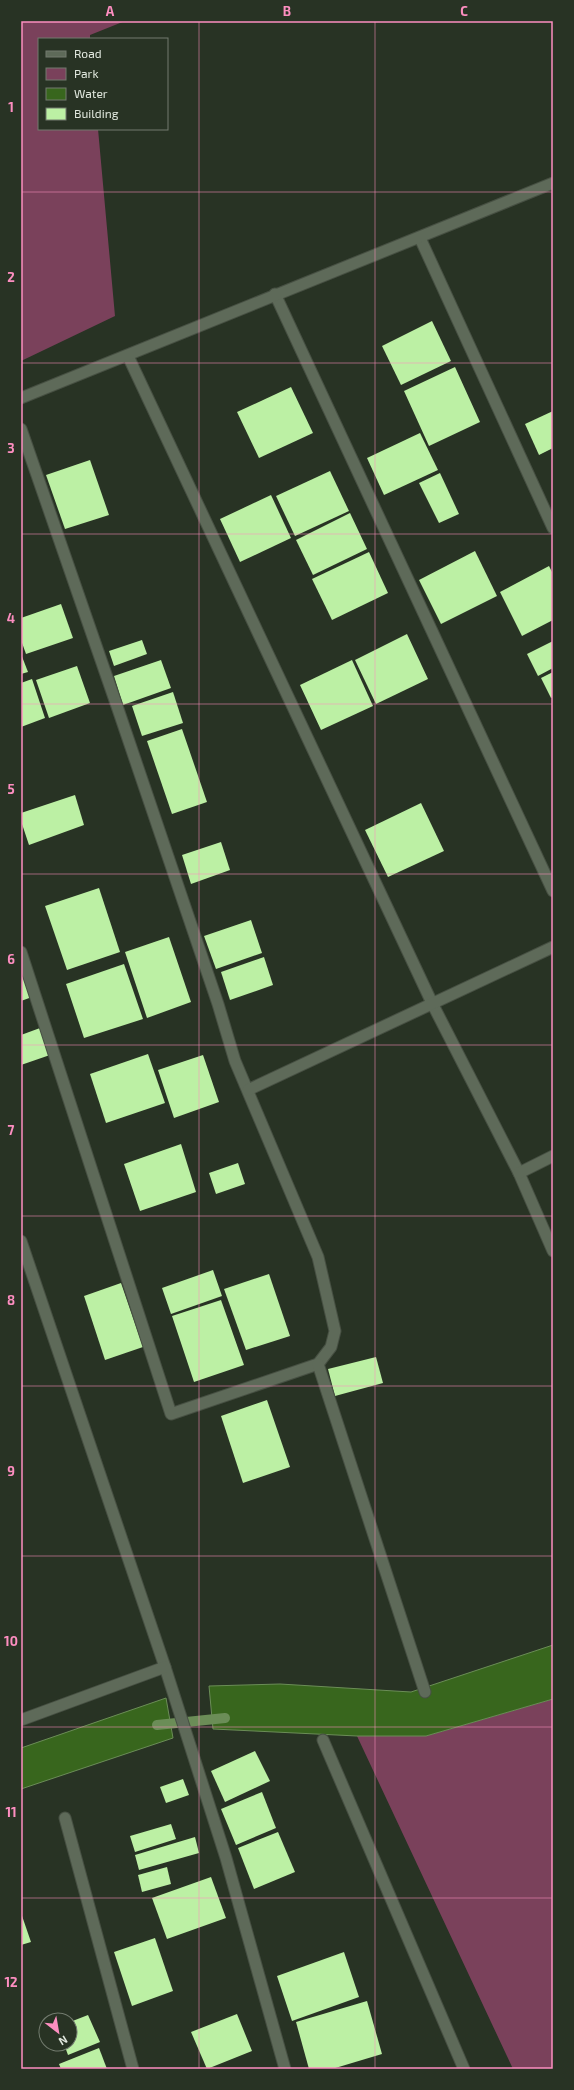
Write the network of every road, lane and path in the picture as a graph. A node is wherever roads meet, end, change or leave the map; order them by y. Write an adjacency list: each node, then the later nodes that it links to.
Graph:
1 (553, 183): 2 (street)
2 (420, 238): 3 (street); 7 (street)
3 (275, 294): 4 (street); 8 (street)
4 (128, 356): 5 (street); 11 (street)
5 (21, 398)
6 (21, 429): 12 (street)
7 (553, 528)
8 (553, 890)
9 (553, 947): 11 (street)
10 (21, 952): 17 (street)
11 (432, 1004): 12 (street); 14 (street)
12 (248, 1090): 17 (street)
13 (553, 1156): 14 (street)
14 (519, 1173): 16 (street)
15 (21, 1241): 18 (street)
16 (553, 1251)
17 (318, 1364): 19 (street)
18 (165, 1667): 20 (street); 24 (street)
19 (425, 1692)
20 (21, 1720)
21 (323, 1740): 25 (street)
22 (65, 1818): 23 (street)
23 (133, 2069)
24 (285, 2069)
25 (464, 2069)

